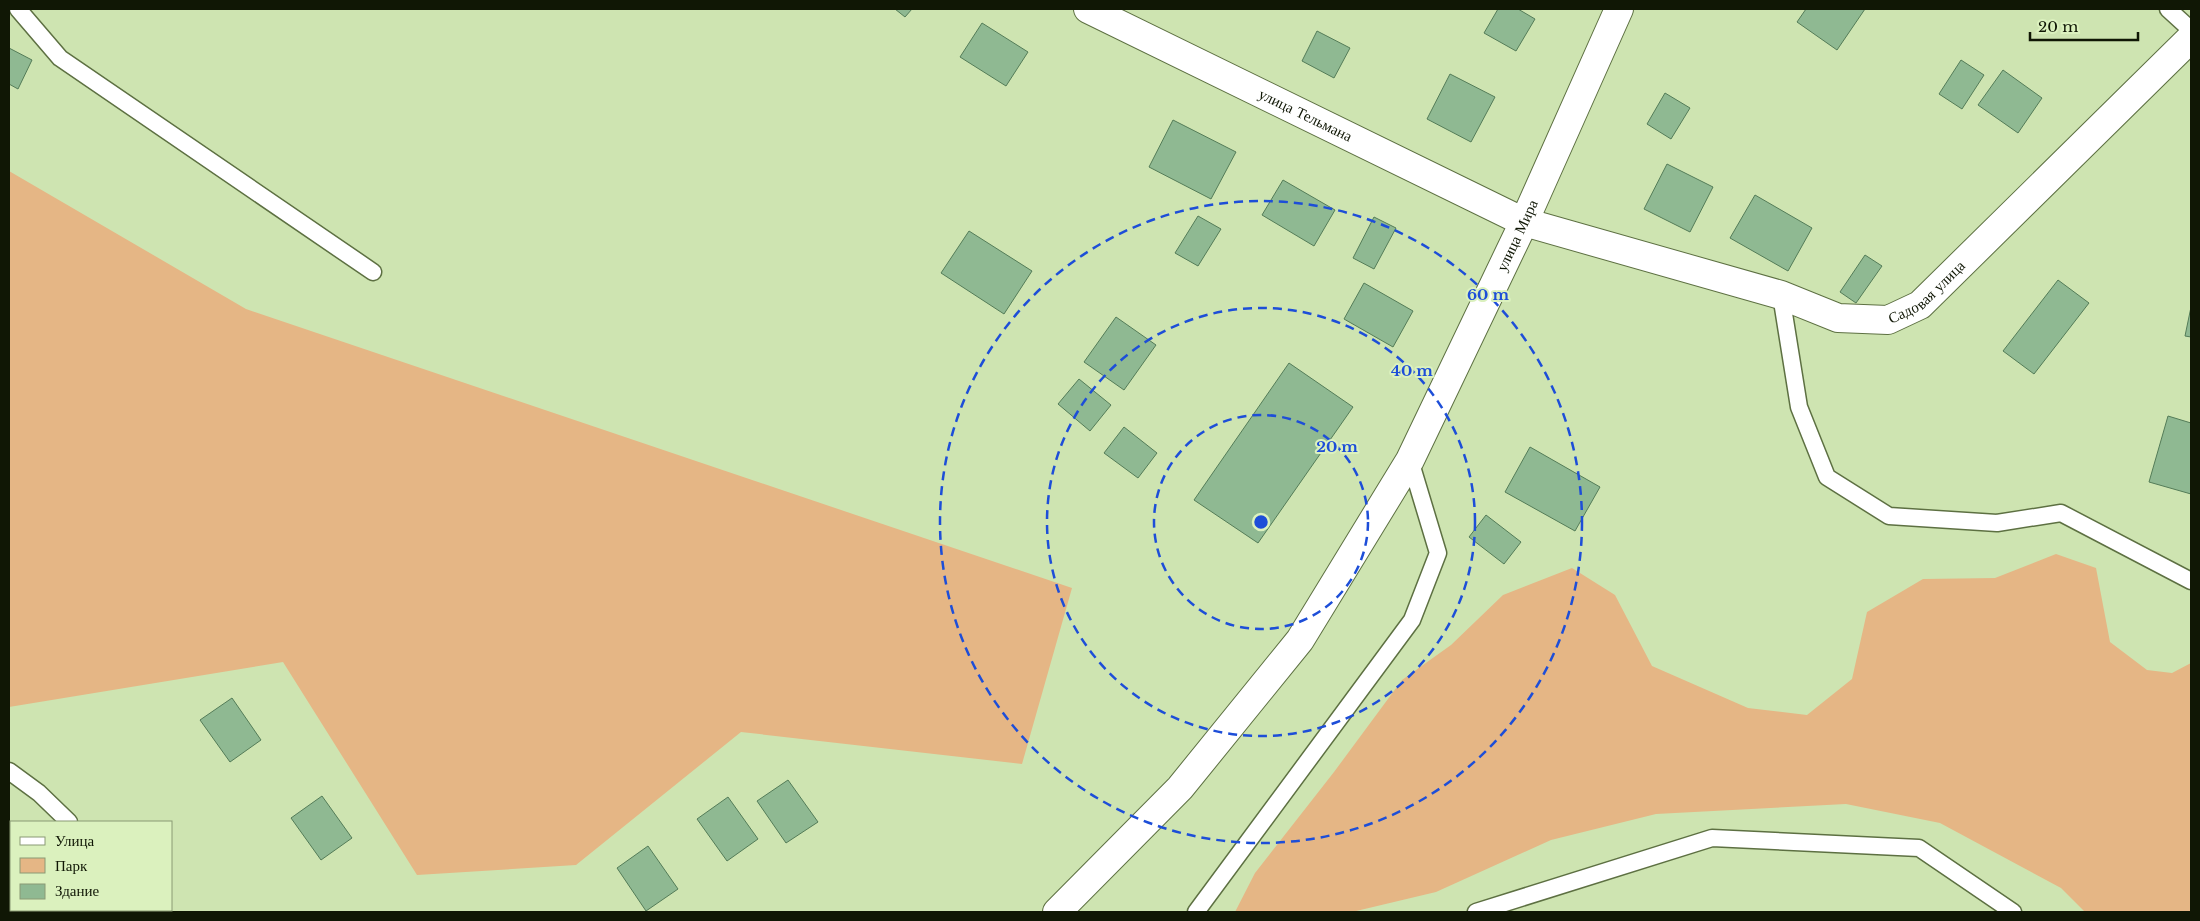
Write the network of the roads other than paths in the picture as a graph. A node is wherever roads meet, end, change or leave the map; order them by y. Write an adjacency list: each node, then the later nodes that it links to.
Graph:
1 (18, 9): 8 (lane)
2 (1088, 9): 7 (street, улица Тельмана)
3 (1619, 9): 7 (street, улица Мира)
4 (2168, 9): 5 (lane)
5 (2191, 30)
6 (2191, 38): 9 (street, Садовая улица)
7 (1524, 222): 9 (street, Садовая улица); 10 (street, улица Мира)
8 (373, 272)
9 (1781, 295): 11 (lane)
10 (1410, 460): 14 (street, улица Мира); 15 (lane)
11 (2191, 582)
12 (9, 772): 13 (lane)
13 (67, 821)
14 (1058, 912)
15 (1196, 912)
16 (1476, 912): 17 (lane)
17 (2013, 912)

